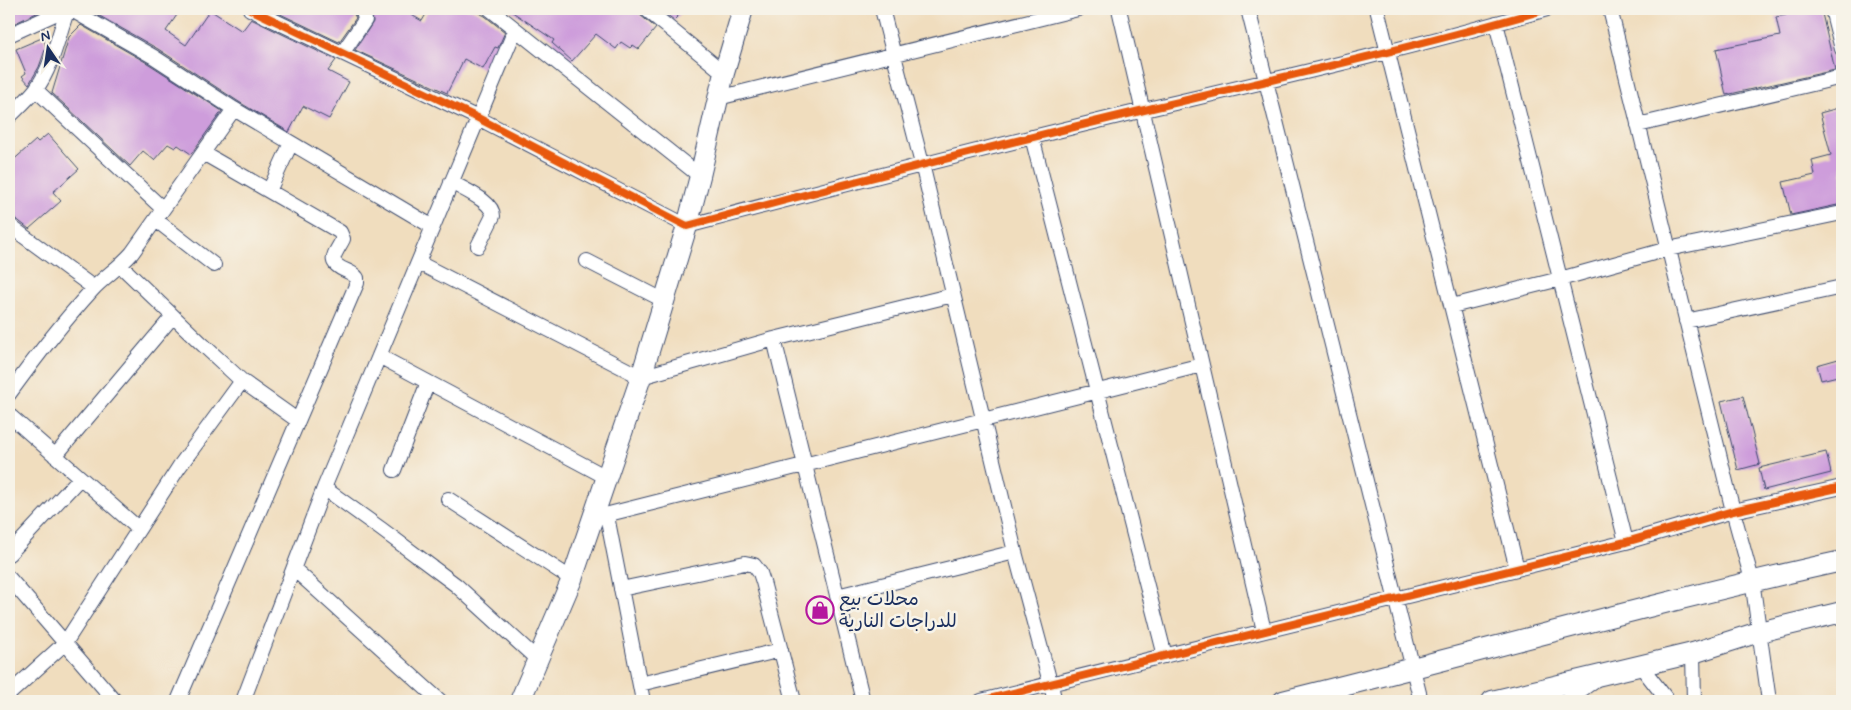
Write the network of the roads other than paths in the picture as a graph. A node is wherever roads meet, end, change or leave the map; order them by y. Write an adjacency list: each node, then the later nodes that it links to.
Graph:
1 (68, 9): 17 (street); 25 (street); 27 (street)
2 (250, 9): 20 (street)
3 (360, 9): 20 (street)
4 (490, 9): 16 (street)
5 (646, 9): 22 (street)
6 (743, 9): 22 (street)
7 (882, 9): 21 (street)
8 (1078, 9): 21 (street)
9 (1119, 9): 28 (street)
10 (1248, 9): 24 (street)
11 (1378, 9): 19 (street)
12 (1546, 9): 15 (street)
13 (1610, 9): 31 (street)
14 (1832, 9): 18 (street)
15 (1496, 23): 19 (street); 50 (street)
16 (515, 30): 30 (street); 36 (street)
17 (9, 34)
18 (1842, 49)
19 (1388, 50): 24 (street); 55 (street)
20 (342, 52): 30 (street)
21 (893, 55): 26 (street); 35 (street)
22 (724, 73): 26 (street)
23 (1842, 77): 31 (street)
24 (1266, 82): 28 (street); 91 (street)
25 (36, 90): 29 (street); 40 (street)
26 (718, 98): 36 (street)
27 (234, 109): 33 (street); 34 (street)
28 (1142, 111): 32 (street); 60 (street)
29 (9, 117)
30 (478, 118): 37 (street); 42 (street)
31 (1638, 125): 45 (street)
32 (1032, 138): 35 (street); 64 (street)
33 (291, 143): 38 (street); 43 (street)
34 (203, 153): 38 (street); 40 (street)
35 (922, 164): 42 (street); 53 (street)
36 (700, 176): 42 (street)
37 (452, 182): 43 (street); 44 (street)
38 (269, 191): 67 (street)
39 (1842, 212): 45 (street)
40 (159, 215): 48 (street); 49 (street)
41 (9, 224): 52 (street)
42 (687, 226): 54 (street)
43 (433, 227): 47 (street)
44 (478, 246)
45 (1668, 250): 50 (street); 57 (street)
46 (587, 261): 54 (street)
47 (419, 263): 59 (street); 61 (street)
48 (214, 265)
49 (121, 266): 52 (street); 56 (street)
50 (1560, 279): 55 (street); 80 (street)
51 (1842, 287): 57 (street)
52 (94, 288): 65 (street)
53 (954, 295): 58 (street); 68 (street)
54 (666, 301): 61 (street)
55 (1452, 306): 85 (street)
56 (173, 316): 62 (street); 69 (street)
57 (1686, 321): 77 (street)
58 (774, 339): 61 (street); 70 (street)
59 (379, 356): 63 (street); 75 (street)
60 (1202, 365): 64 (street); 93 (street)
61 (642, 377): 73 (street)
62 (242, 380): 67 (street); 79 (street)
63 (428, 382): 71 (street); 73 (street)
64 (1097, 392): 68 (street); 98 (street)
65 (9, 394)
66 (9, 415): 69 (street)
67 (297, 420): 107 (street)
68 (983, 421): 70 (street); 81 (street)
69 (55, 456): 72 (street)
70 (805, 466): 78 (street); 90 (street)
71 (394, 470)
72 (80, 478): 79 (street); 82 (street)
73 (608, 478): 78 (street)
74 (1842, 487): 77 (street)
75 (324, 488): 84 (street); 99 (street)
76 (448, 499): 87 (street)
77 (1733, 511): 80 (street); 88 (street)
78 (600, 517): 87 (street); 89 (street)
79 (139, 529): 95 (street)
80 (1626, 542): 85 (street)
81 (1015, 552): 90 (street); 104 (street)
82 (9, 554)
83 (1842, 560): 88 (street)
84 (294, 569): 108 (street); 109 (street)
85 (1517, 569): 91 (street)
86 (9, 578): 95 (street)
87 (572, 578): 99 (street)
88 (1752, 580): 94 (street); 101 (street)
89 (621, 589): 96 (street); 103 (street)
90 (837, 596): 113 (street)
91 (1396, 598): 93 (street); 101 (street)
92 (1842, 612): 94 (street)
93 (1264, 631): 98 (street)
94 (1759, 632): 97 (street); 122 (street)
95 (65, 643): 105 (street); 106 (street)
96 (781, 650): 103 (street); 112 (street)
97 (1693, 653): 100 (street); 121 (street)
98 (1164, 656): 104 (street)
99 (538, 660): 110 (street)
100 (1640, 665): 102 (street); 120 (street)
101 (1413, 669): 116 (street); 117 (street)
102 (1604, 674): 118 (street); 119 (street)
103 (640, 684): 111 (street)
104 (1052, 684): 114 (street); 115 (street)
105 (9, 694)
106 (115, 701)
107 (178, 701)
108 (243, 701)
109 (440, 701)
110 (520, 701)
111 (643, 701)
112 (794, 701)
113 (863, 701)
114 (981, 701)
115 (1055, 701)
116 (1283, 701)
117 (1421, 701)
118 (1492, 701)
119 (1566, 701)
120 (1668, 701)
121 (1694, 701)
122 (1769, 701)

